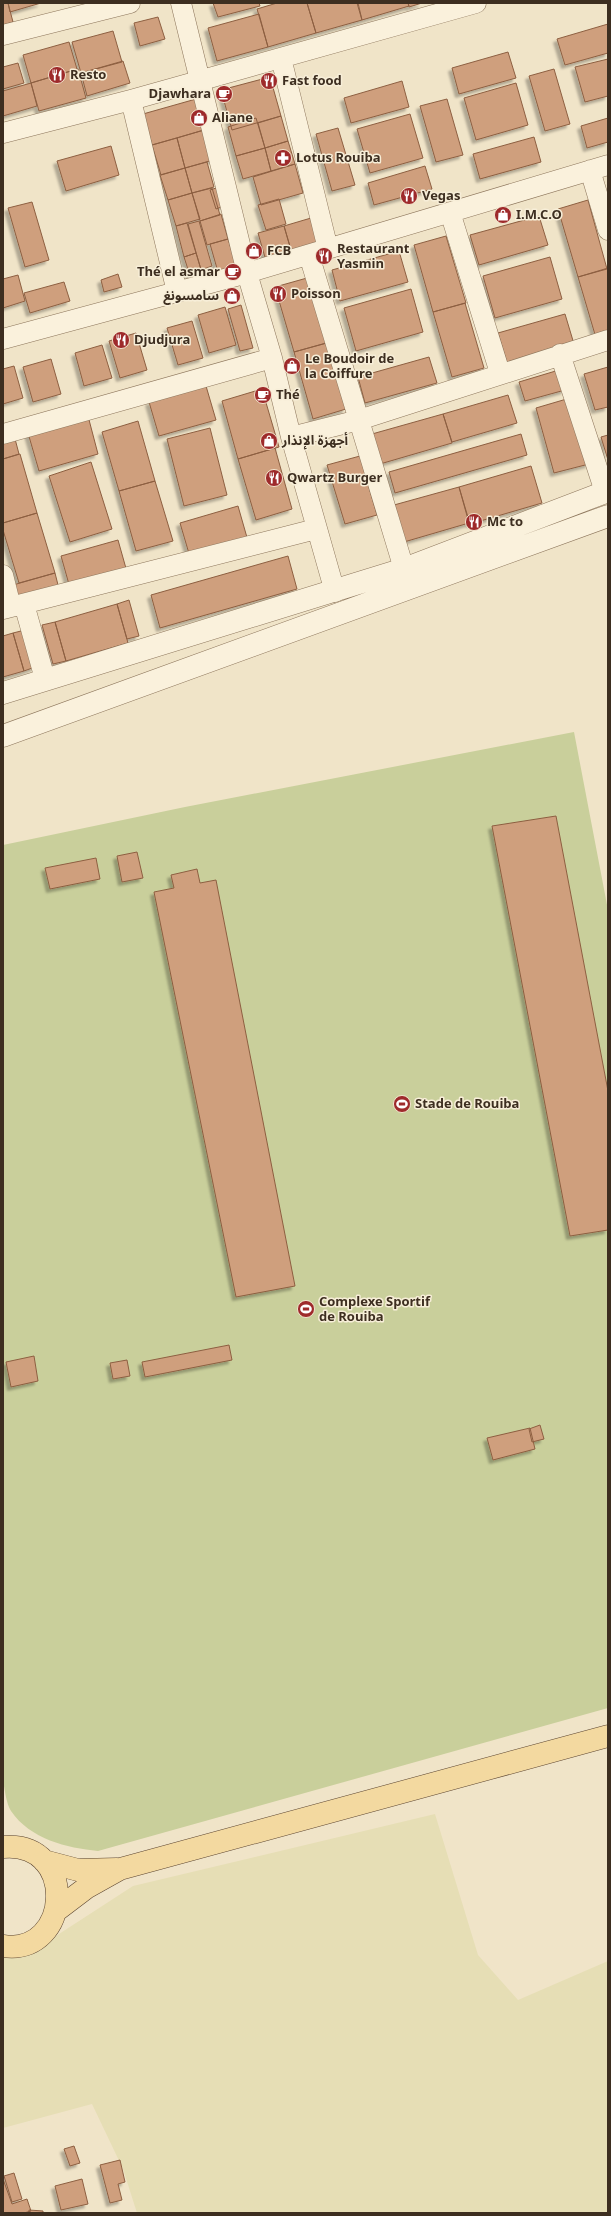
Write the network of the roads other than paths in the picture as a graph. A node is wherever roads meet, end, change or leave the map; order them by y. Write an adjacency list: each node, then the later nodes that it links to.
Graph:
1 (130, 3): 4 (street)
2 (181, 3): 6 (street)
3 (476, 3): 5 (street)
4 (3, 35)
5 (281, 58): 6 (street); 12 (street)
6 (201, 79): 7 (street); 13 (street)
7 (131, 100): 8 (street); 14 (street)
8 (3, 133)
9 (599, 168): 10 (street); 11 (street)
10 (450, 212): 12 (street); 19 (street)
11 (608, 230)
12 (319, 252): 13 (street); 20 (street)
13 (247, 273): 14 (street); 18 (street)
14 (177, 292): 15 (street)
15 (3, 338)
16 (608, 340): 17 (street)
17 (560, 354): 19 (street); 23 (street)
18 (272, 358): 21 (street); 22 (street)
19 (500, 373): 20 (street)
20 (359, 420): 22 (street); 26 (street)
21 (3, 434)
22 (291, 437): 25 (street)
23 (607, 491): 26 (street)
24 (608, 516): 30 (street)
25 (316, 529): 28 (street); 29 (street)
26 (404, 569): 28 (street)
27 (3, 575): 29 (street)
28 (335, 592): 30 (street); 31 (street)
29 (13, 607): 31 (street)
30 (344, 611): 33 (street)
31 (45, 679): 32 (street)
32 (3, 693)
33 (3, 736)
34 (608, 1736): 37 (main road)
35 (6, 1843): 36 (main road)
36 (44, 1861): 37 (main road); 38 (main road)
37 (120, 1869): 38 (main road)
38 (57, 1910): 39 (main road)
39 (3, 1946)

